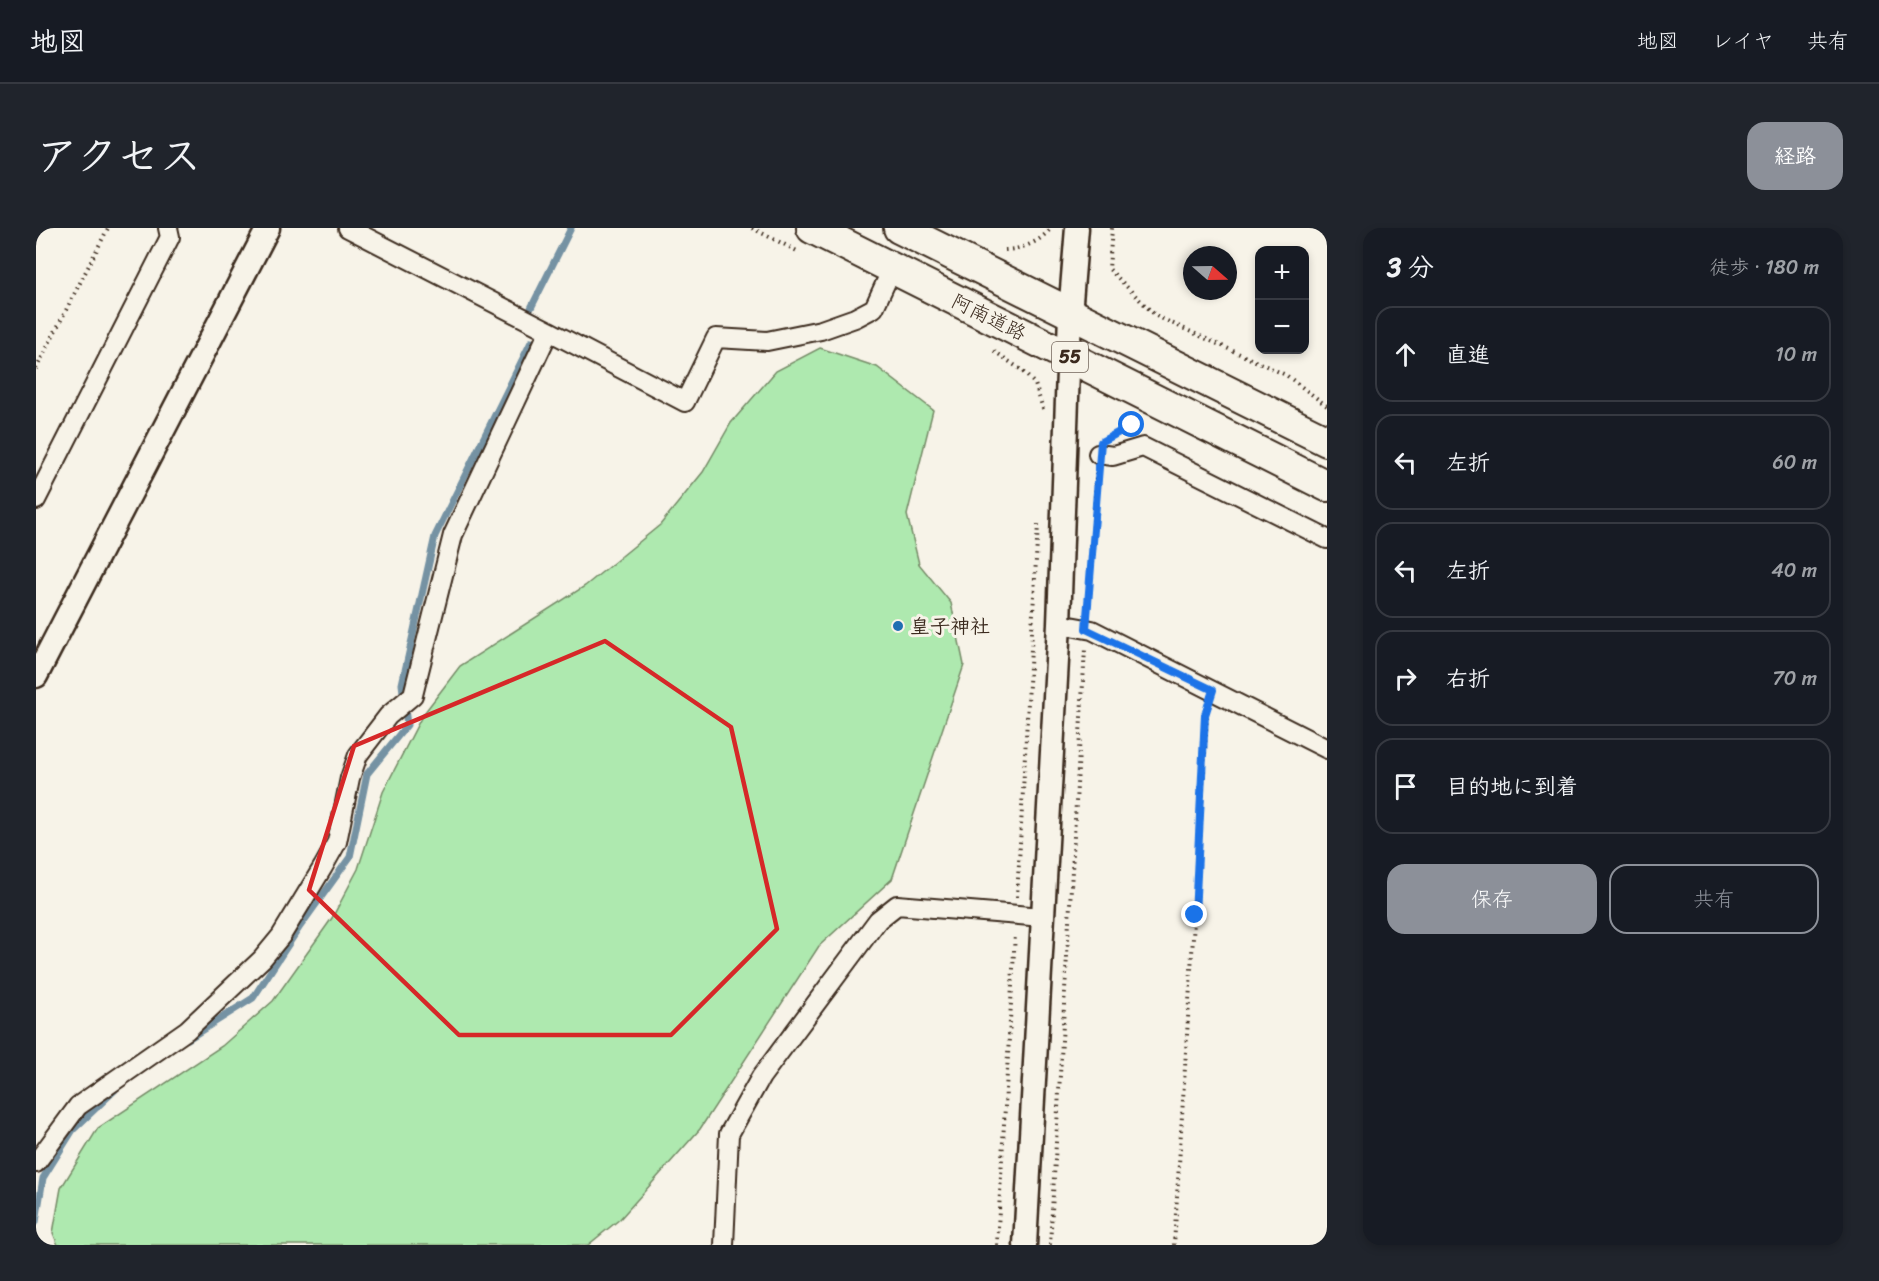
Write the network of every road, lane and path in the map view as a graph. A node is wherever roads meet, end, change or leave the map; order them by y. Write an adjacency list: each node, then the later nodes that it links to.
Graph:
1 (108, 228): 17 (path)
2 (168, 228): 24 (street)
3 (268, 228): 29 (street)
4 (348, 228): 14 (street)
5 (752, 228): 10 (path)
6 (899, 228): 13 (highway, 阿南道路 / 55)
7 (1051, 228): 11 (path)
8 (1077, 228): 13 (street)
9 (1112, 228): 18 (path)
10 (807, 241): 12 (highway, 阿南道路 / 55)
11 (1001, 250)
12 (892, 269): 14 (street); 16 (highway, 阿南道路 / 55)
13 (1070, 314): 16 (street); 21 (highway, 阿南道路 / 55)
14 (549, 331): 34 (street)
15 (990, 348): 19 (path)
16 (1068, 357): 23 (highway, 阿南道路 / 55); 27 (street)
17 (36, 369)
18 (1327, 406)
19 (1044, 413)
20 (1147, 428): 22 (path)
21 (1327, 441)
22 (1098, 454): 26 (street); 28 (path)
23 (1327, 486)
24 (36, 500)
25 (1038, 519): 32 (path)
26 (1327, 539)
27 (1059, 624): 28 (street); 33 (street)
28 (1086, 629): 30 (street); 38 (path)
29 (36, 676)
30 (1213, 690): 31 (street); 39 (path)
31 (1327, 749)
32 (1016, 914): 33 (street); 35 (street); 36 (path)
33 (1043, 916): 37 (street)
34 (36, 1162)
35 (724, 1245)
36 (997, 1245)
37 (1025, 1245)
38 (1050, 1245)
39 (1174, 1245)

